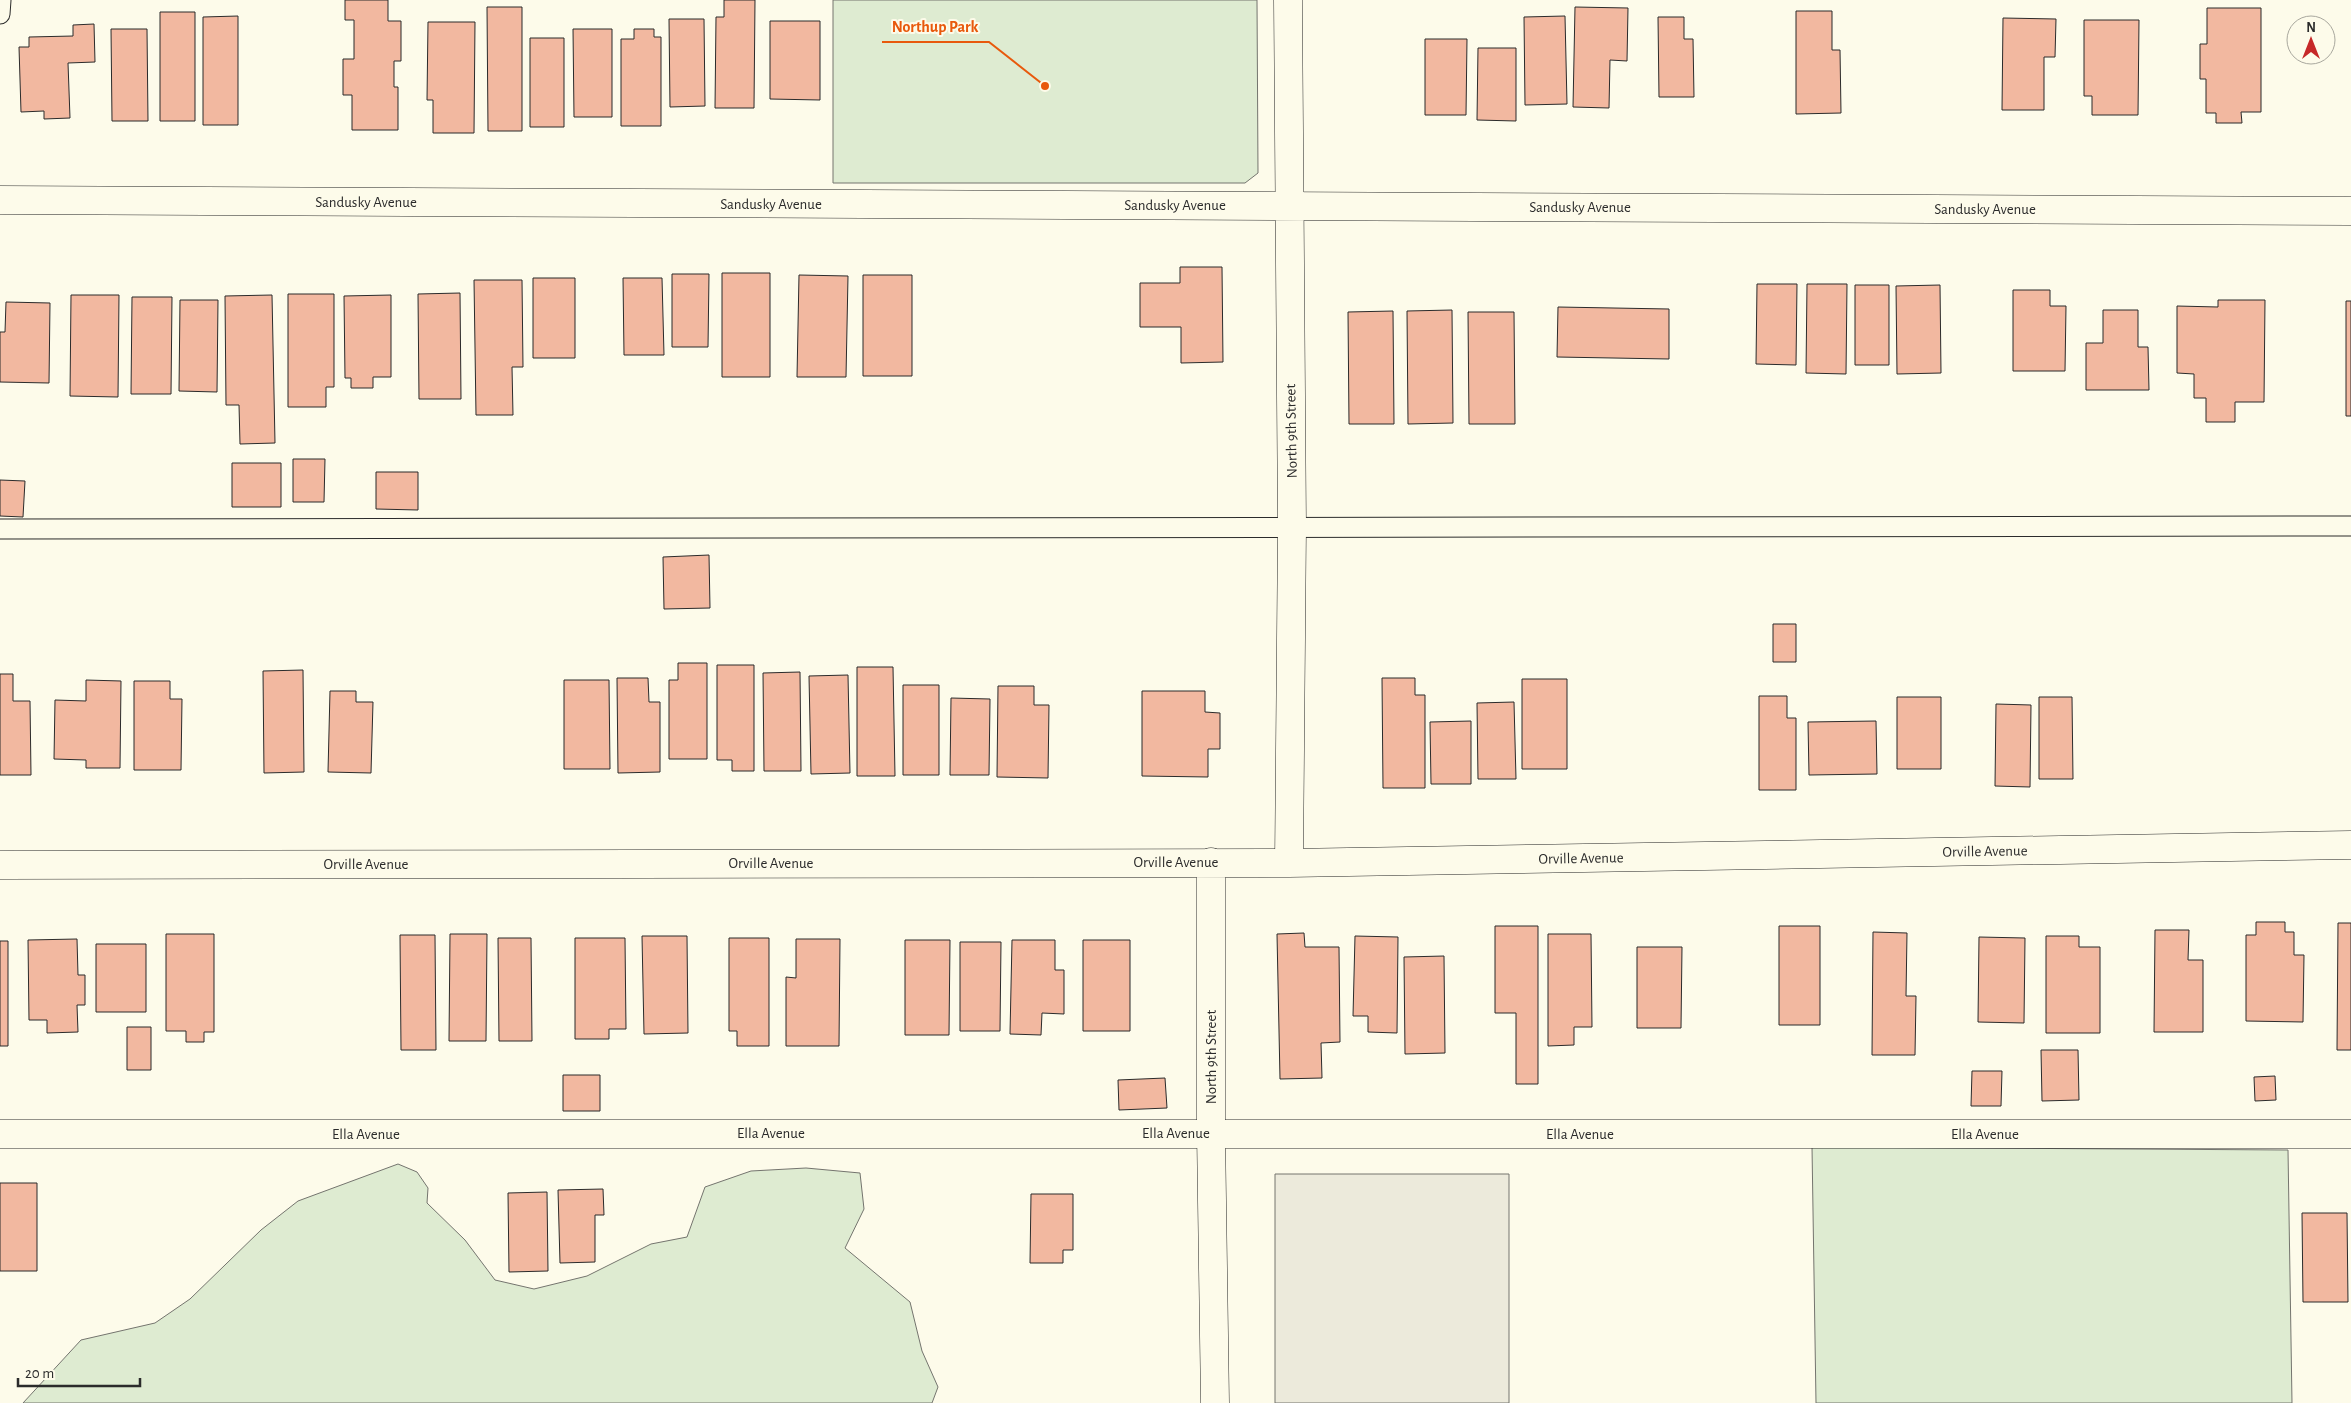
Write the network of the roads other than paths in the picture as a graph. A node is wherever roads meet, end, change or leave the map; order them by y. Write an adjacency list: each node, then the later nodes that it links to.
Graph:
1 (1, 0): 3 (lane)
2 (1288, 0): 5 (street, North 9th Street)
3 (0, 14)
4 (0, 200): 5 (street, Sandusky Avenue)
5 (1289, 206): 6 (street, Sandusky Avenue); 8 (street, North 9th Street)
6 (2351, 211)
7 (2351, 526): 8 (lane)
8 (1292, 528): 9 (lane); 12 (street, North 9th Street)
9 (0, 530)
10 (2351, 845): 12 (street, Orville Avenue)
11 (1211, 862): 12 (street, Orville Avenue); 13 (street, Orville Avenue); 14 (street, North 9th Street)
12 (1289, 863)
13 (0, 864)
14 (1211, 1133): 15 (street, Ella Avenue); 16 (street, Ella Avenue); 17 (street, North 9th Street)
15 (0, 1134)
16 (2351, 1134)
17 (1215, 1403)

